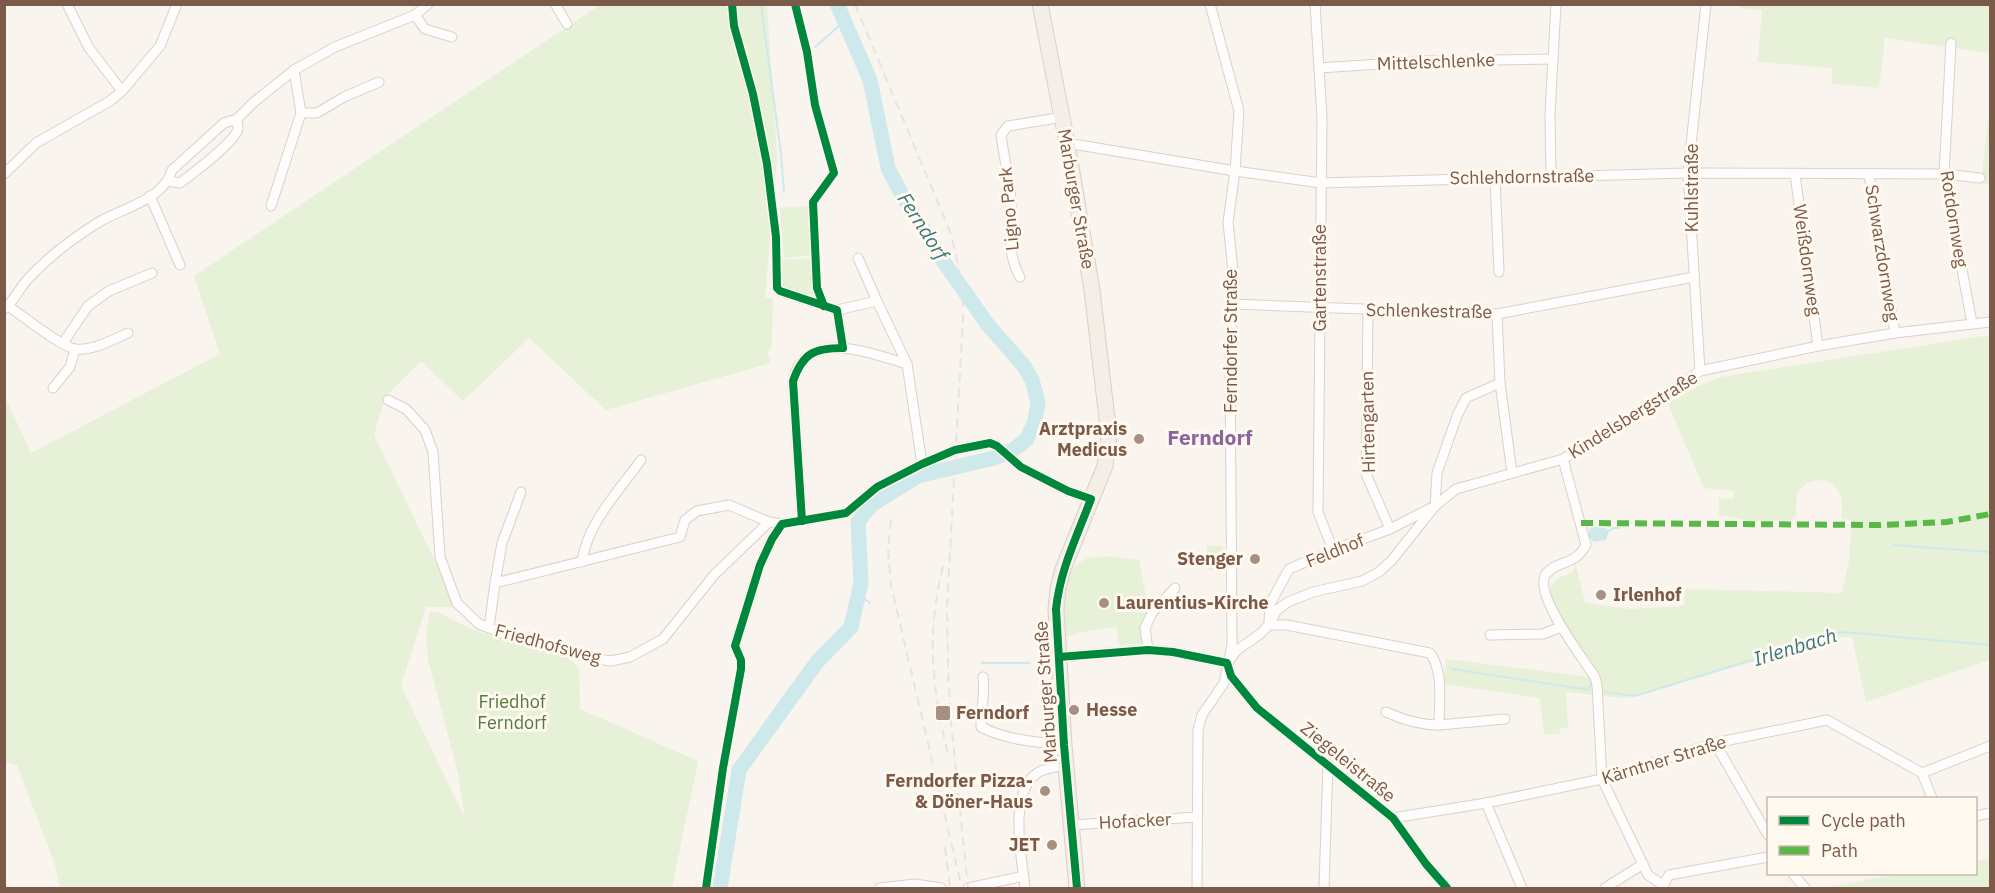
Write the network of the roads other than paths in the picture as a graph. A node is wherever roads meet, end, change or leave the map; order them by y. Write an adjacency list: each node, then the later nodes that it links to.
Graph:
1 (67, 4): 18 (street)
2 (177, 4): 18 (street)
3 (428, 4): 10 (street)
4 (555, 4): 11 (street)
5 (1040, 4): 20 (main road, Marburger Straße)
6 (1210, 4): 23 (street, Ferndorfer Straße)
7 (1315, 4): 15 (street, Gartenstraße)
8 (1556, 4): 14 (street)
9 (1706, 4): 24 (street, Kuhlstraße)
10 (415, 15): 12 (street); 16 (street)
11 (567, 24)
12 (452, 37)
13 (1951, 43): 28 (street, Rotdornweg)
14 (1553, 59): 15 (street, Mittelschlenke); 29 (street)
15 (1319, 68): 33 (street, Gartenstraße)
16 (294, 70): 19 (street); 21 (street)
17 (379, 82): 19 (street)
18 (122, 91): 25 (street)
19 (301, 113): 35 (street)
20 (1063, 117): 22 (main road, Marburger Straße); 40 (street, Ligno Park)
21 (237, 119): 32 (street); 32 (street)
22 (1067, 144): 23 (street, Schlehdornstraße); 68 (main road, Marburger Straße)
23 (1235, 171): 33 (street, Schlehdornstraße); 44 (street, Ferndorfer Straße)
24 (1688, 173): 26 (street, Schlehdornstraße); 29 (street, Schlehdornstraße); 41 (street, Kuhlstraße)
25 (4, 174)
26 (1795, 174): 27 (street, Schlehdornstraße); 55 (street, Weißdornweg)
27 (1869, 174): 28 (street, Schlehdornstraße); 53 (street, Schwarzdornweg)
28 (1944, 174): 31 (street, Schlehdornstraße); 51 (street, Rotdornweg)
29 (1551, 177): 30 (street, Schlehdornstraße)
30 (1495, 178): 33 (street, Schlehdornstraße); 38 (street)
31 (1980, 178)
32 (169, 181): 34 (street)
33 (1321, 183): 46 (street, Gartenstraße)
34 (150, 196): 37 (street); 45 (street)
35 (271, 206)
36 (858, 258): 43 (street)
37 (180, 265)
38 (1499, 272)
39 (152, 273): 54 (street)
40 (1020, 276)
41 (1694, 277): 49 (street, Schlenkestraße); 59 (street, Kuhlstraße)
42 (780, 291): 47 (street)
43 (878, 301): 47 (street); 58 (street)
44 (1233, 304): 46 (street, Schlenkestraße); 85 (street, Ferndorfer Straße)
45 (6, 308): 54 (street)
46 (1320, 308): 48 (street, Schlenkestraße); 74 (street, Gartenstraße)
47 (837, 310): 56 (street)
48 (1368, 310): 49 (street, Schlenkestraße); 73 (street, Hirtengarten)
49 (1497, 314): 60 (street)
50 (1990, 322): 51 (street, Kindelsbergstraße)
51 (1972, 323): 53 (street, Kindelsbergstraße)
52 (128, 333): 57 (street)
53 (1895, 333): 55 (street, Kindelsbergstraße)
54 (63, 343): 57 (street)
55 (1818, 346): 59 (street, Kindelsbergstraße)
56 (843, 348): 58 (street); 70 (street)
57 (75, 349): 61 (street)
58 (908, 364): 65 (street)
59 (1700, 371): 63 (street, Kindelsbergstraße)
60 (1500, 383): 66 (street); 69 (street)
61 (52, 388)
62 (388, 400): 80 (street, Friedhofsweg)
63 (1563, 459): 66 (street, Kindelsbergstraße); 79 (street)
64 (641, 460): 75 (street)
65 (922, 464): 68 (street); 70 (street)
66 (1512, 473): 69 (street, Kindelsbergstraße)
67 (521, 492): 76 (street)
68 (1091, 499): 83 (main road, Marburger Straße)
69 (1435, 506): 73 (street, Feldhof); 78 (street, Kindelsbergstraße)
70 (802, 521): 72 (street)
71 (769, 522): 72 (street); 75 (street); 80 (street, Friedhofsweg)
72 (782, 524): 84 (street)
73 (1390, 529): 74 (street, Feldhof)
74 (1333, 550): 78 (street, Feldhof)
75 (582, 562): 76 (street)
76 (495, 583): 80 (street)
77 (1174, 588): 82 (street)
78 (1269, 625): 85 (street, Kindelsbergstraße); 89 (street)
79 (1561, 627): 81 (street); 96 (street)
80 (489, 628)
81 (1490, 635)
82 (1148, 650): 83 (street); 85 (street)
83 (1059, 657): 91 (main road, Marburger Straße)
84 (741, 660)
85 (1227, 663): 94 (street, Ziegeleistraße); 99 (street, Ferndorfer Straße)
86 (983, 677): 91 (street)
87 (1386, 712): 89 (street)
88 (1505, 719): 89 (street)
89 (1439, 724)
90 (1715, 743): 95 (street, Kärntner Straße); 96 (street, Kärntner Straße); 102 (street)
91 (1064, 745): 93 (main road, Marburger Straße)
92 (1990, 746): 95 (street)
93 (1066, 764): 101 (main road, Marburger Straße); 106 (street)
94 (1328, 764): 100 (street, Ziegeleistraße); 114 (street)
95 (1922, 773): 97 (street)
96 (1602, 779): 98 (street, Kärntner Straße); 104 (street)
97 (1932, 797)
98 (1486, 803): 100 (street, Kärntner Straße); 116 (street)
99 (1197, 817): 101 (street, Hofacker); 113 (street, Ferndorfer Straße)
100 (1393, 818): 115 (street, Ziegeleistraße)
101 (1072, 825): 112 (main road, Marburger Straße)
102 (1767, 833)
103 (1767, 856): 107 (street)
104 (1642, 864): 107 (street); 117 (street)
105 (1795, 875): 118 (street)
106 (1024, 876): 110 (street); 111 (street)
107 (1662, 887)
108 (880, 888): 109 (street)
109 (941, 888)
110 (968, 888)
111 (1025, 888)
112 (1077, 888)
113 (1197, 888)
114 (1324, 888)
115 (1447, 888)
116 (1522, 888)
117 (1605, 888)
118 (1805, 888)

